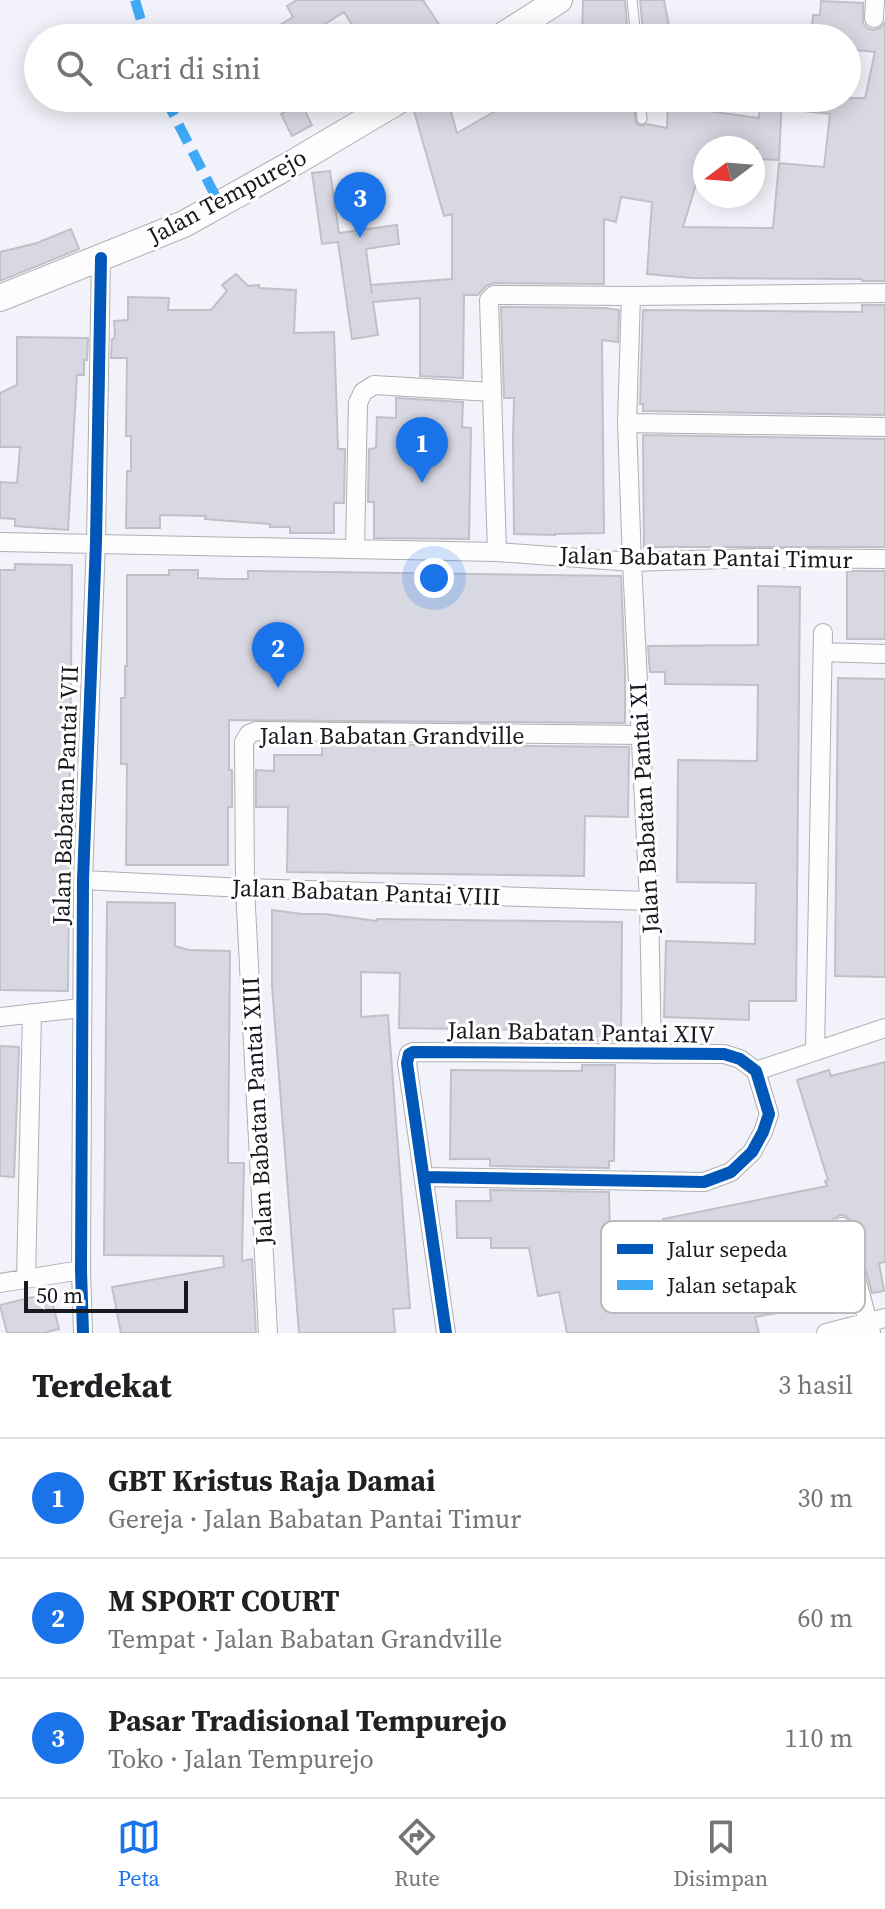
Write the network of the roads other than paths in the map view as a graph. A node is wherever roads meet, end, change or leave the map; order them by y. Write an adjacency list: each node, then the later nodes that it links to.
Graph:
1 (559, 0): 3 (main road)
2 (632, 0): 4 (lane)
3 (521, 24)
4 (635, 24)
5 (379, 112): 8 (main road, Jalan Tempurejo)
6 (641, 112): 7 (lane)
7 (642, 119)
8 (101, 258): 11 (main road, Jalan Tempurejo); 16 (street, Jalan Babatan Pantai VII)
9 (885, 293): 10 (street)
10 (631, 296): 12 (street); 13 (street, Jalan Babatan Pantai XI)
11 (0, 298)
12 (492, 392): 17 (street); 18 (street)
13 (627, 423): 14 (street); 20 (street, Jalan Babatan Pantai XI)
14 (885, 427)
15 (0, 542): 16 (street, Jalan Babatan Pantai Timur)
16 (96, 542): 17 (street, Jalan Babatan Pantai Timur); 23 (street, Jalan Babatan Pantai VII)
17 (355, 549): 18 (street, Jalan Babatan Pantai Timur)
18 (497, 552): 20 (street, Jalan Babatan Pantai Timur)
19 (885, 559): 20 (street, Jalan Babatan Pantai Timur)
20 (632, 562): 22 (street, Jalan Babatan Pantai XI)
21 (885, 654): 30 (street)
22 (642, 735): 24 (street, Jalan Babatan Grandville); 25 (street, Jalan Babatan Pantai XI)
23 (83, 880): 24 (street, Jalan Babatan Pantai VIII); 26 (street, Jalan Babatan Pantai VII)
24 (245, 888): 25 (street, Jalan Babatan Pantai VIII); 40 (street, Jalan Babatan Pantai XIII)
25 (649, 901): 31 (street, Jalan Babatan Pantai XI)
26 (81, 1008): 27 (street); 34 (street, Jalan Babatan Pantai VII)
27 (32, 1013): 28 (street); 35 (street)
28 (0, 1017)
29 (885, 1028): 30 (street)
30 (815, 1051): 32 (street)
31 (652, 1054): 32 (street, Jalan Babatan Pantai XIV); 33 (street, Jalan Babatan Pantai XIV)
32 (756, 1071): 33 (street)
33 (424, 1177): 41 (street)
34 (81, 1270): 35 (street); 39 (street, Jalan Babatan Pantai VII)
35 (26, 1279): 36 (street)
36 (0, 1283)
37 (865, 1295): 38 (street)
38 (875, 1325): 42 (street)
39 (83, 1333)
40 (268, 1333)
41 (446, 1333)
42 (826, 1333)

